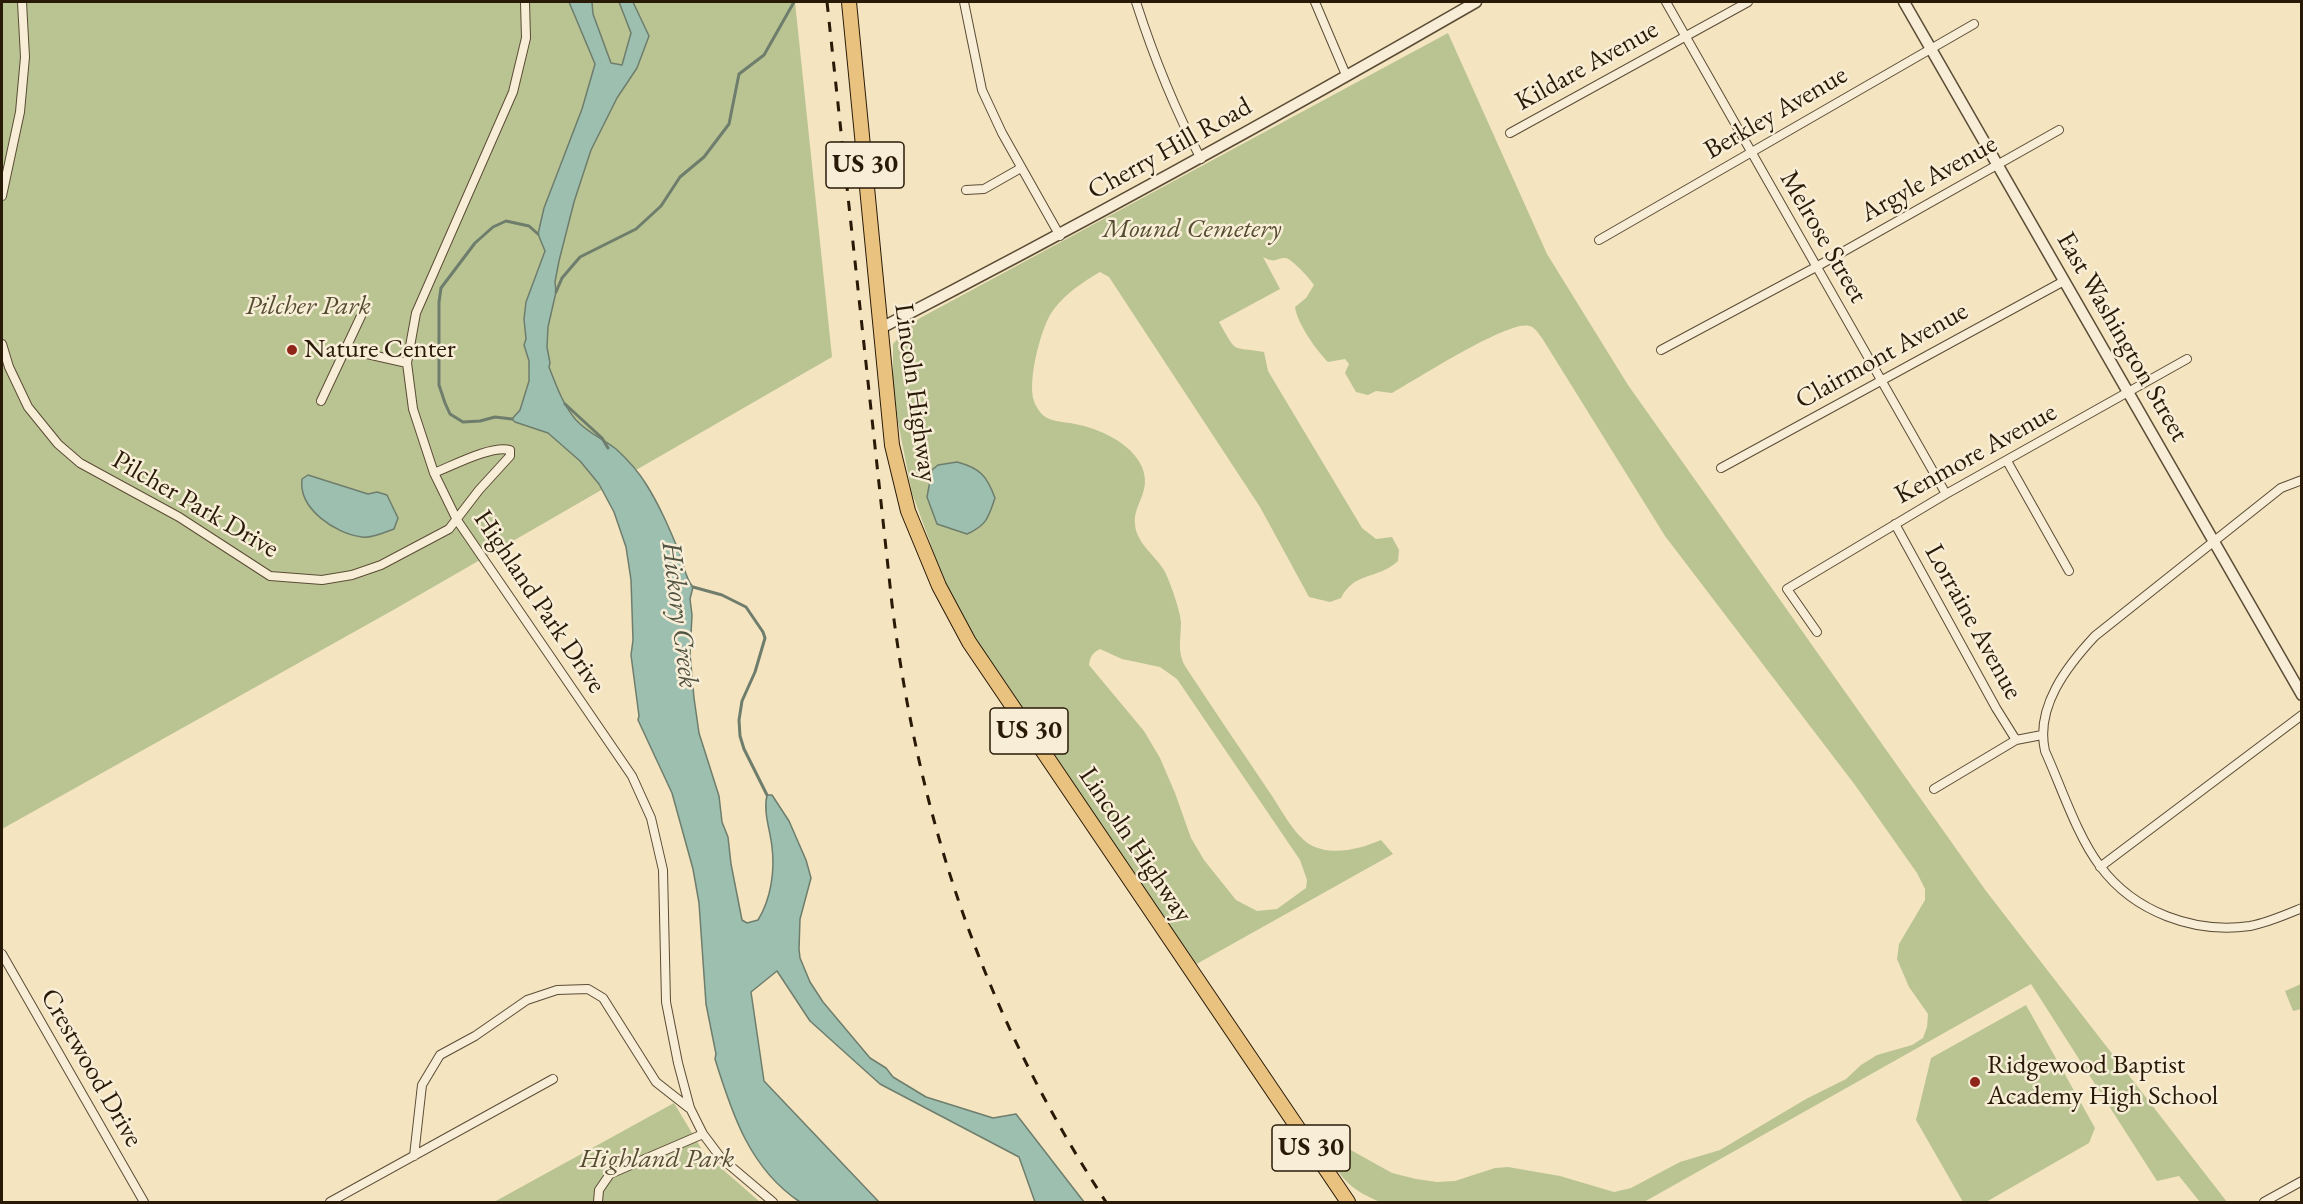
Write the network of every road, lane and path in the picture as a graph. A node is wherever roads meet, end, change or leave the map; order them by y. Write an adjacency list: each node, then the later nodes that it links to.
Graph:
1 (22, 2): 22 (street)
2 (525, 2): 33 (street, Highland Park Drive)
3 (849, 2): 28 (main road, Lincoln Highway / US 30)
4 (964, 2): 20 (street)
5 (1136, 2): 18 (street)
6 (1315, 2): 14 (street)
7 (1476, 2): 14 (street, Cherry Hill Road)
8 (1666, 2): 12 (street, Melrose Street)
9 (1748, 2): 12 (street, Kildare Avenue)
10 (1904, 2): 13 (street, East Washington Street)
11 (1974, 24): 13 (street, Berkley Avenue)
12 (1685, 37): 16 (street, Kildare Avenue); 17 (street, Melrose Street)
13 (1931, 49): 17 (street, Berkley Avenue); 19 (street, East Washington Street)
14 (1346, 75): 18 (street, Cherry Hill Road)
15 (2059, 130): 19 (street, Argyle Avenue)
16 (1510, 133)
17 (1750, 152): 24 (street, Berkley Avenue); 25 (street, Melrose Street)
18 (1200, 159): 23 (street, Cherry Hill Road)
19 (1997, 165): 25 (street, Argyle Avenue); 26 (street, East Washington Street)
20 (1021, 168): 21 (street); 23 (street)
21 (966, 190)
22 (2, 196)
23 (1060, 236): 28 (street, Cherry Hill Road)
24 (1599, 240)
25 (1816, 267): 31 (street, Argyle Avenue); 34 (street, Melrose Street)
26 (2064, 281): 34 (street, Clairmont Avenue); 35 (street, East Washington Street)
27 (361, 316): 30 (street)
28 (881, 328): 64 (main road, Lincoln Highway / US 30)
29 (2, 344): 42 (street, Pilcher Park Drive)
30 (345, 349): 33 (street); 36 (street)
31 (1661, 350)
32 (2187, 359): 35 (street, Kenmore Avenue)
33 (407, 363): 39 (street, Highland Park Drive)
34 (1881, 381): 38 (street, Clairmont Avenue); 41 (street, Melrose Street)
35 (2128, 393): 37 (street, Kenmore Avenue); 44 (street, East Washington Street)
36 (321, 401)
37 (2007, 461): 41 (street, Kenmore Avenue); 45 (street)
38 (1721, 468)
39 (434, 473): 42 (street, Highland Park Drive); 42 (street, Pilcher Park Drive)
40 (2301, 480): 44 (street)
41 (1946, 494): 43 (street, Kenmore Avenue)
42 (457, 520): 56 (street, Highland Park Drive)
43 (1895, 524): 46 (street, Kenmore Avenue); 50 (street, Lorraine Avenue)
44 (2214, 542): 47 (street, East Washington Street); 49 (street)
45 (2069, 571)
46 (1817, 632)
47 (2301, 695)
48 (2301, 715): 52 (street)
49 (2042, 735): 50 (street); 52 (street)
50 (2016, 740): 51 (street)
51 (1934, 789)
52 (2100, 867): 53 (street)
53 (2301, 908)
54 (2, 954): 60 (street, Crestwood Drive)
55 (553, 1079): 58 (street)
56 (690, 1108): 57 (street, Highland Park Drive); 58 (street)
57 (703, 1134): 62 (street); 63 (street, Highland Park Drive)
58 (414, 1156): 61 (street)
59 (2301, 1181): 65 (street)
60 (144, 1203)
61 (330, 1203)
62 (598, 1203)
63 (773, 1203)
64 (1348, 1203)
65 (2264, 1203)

